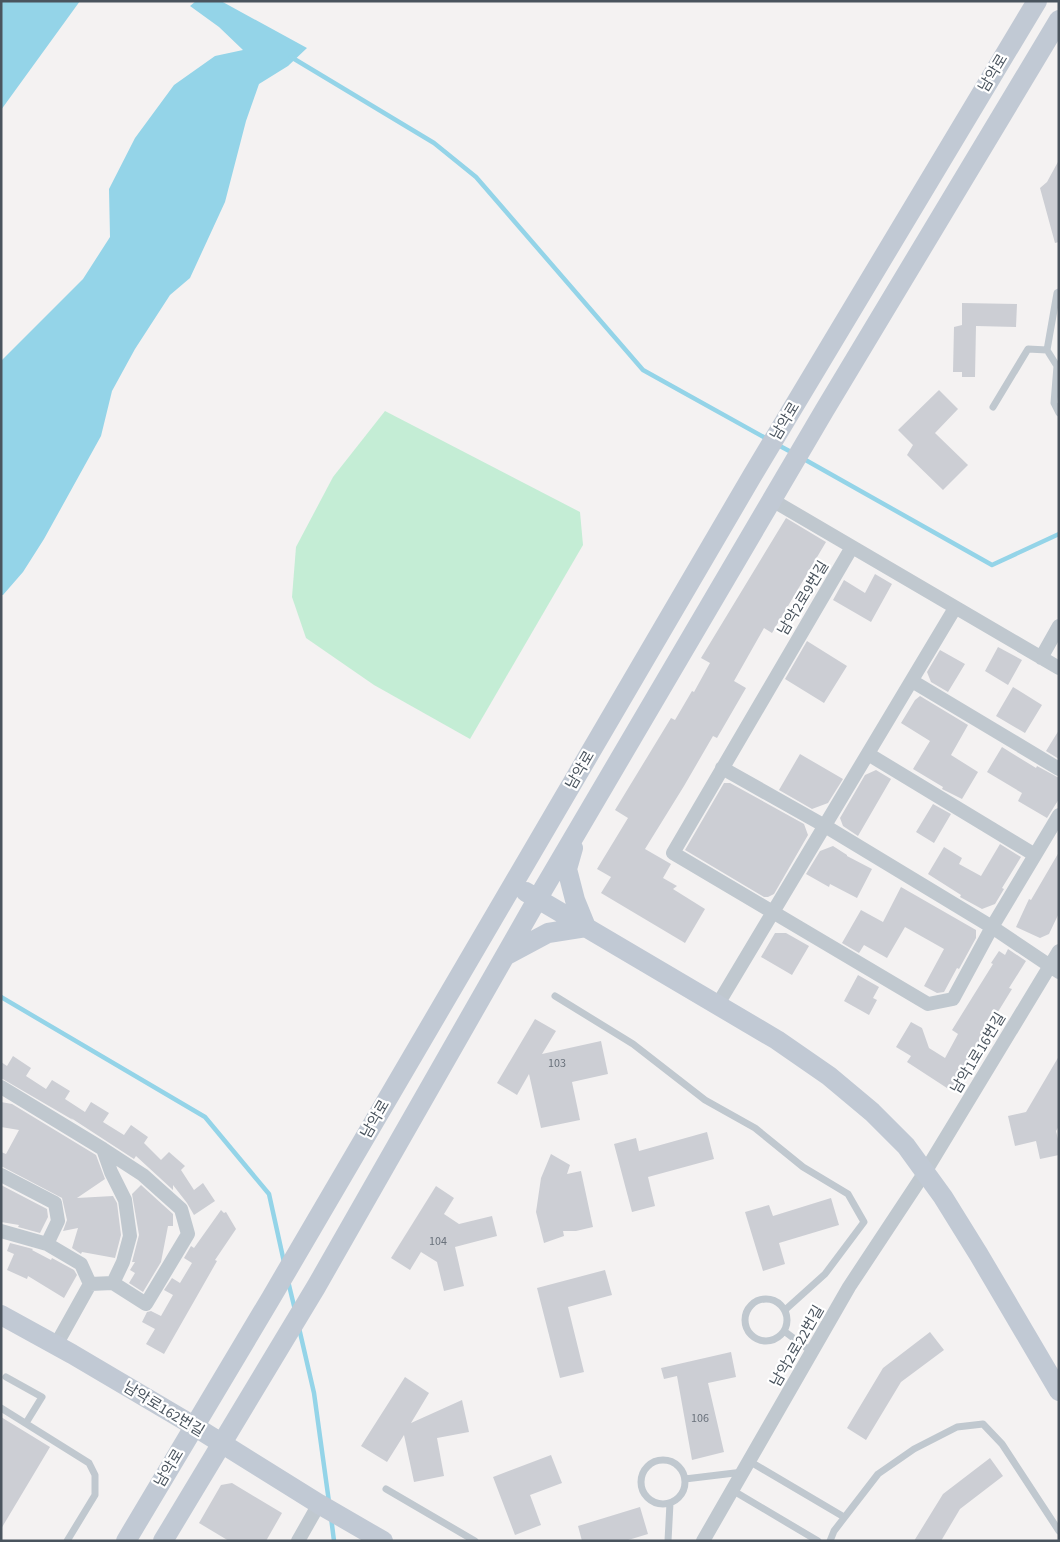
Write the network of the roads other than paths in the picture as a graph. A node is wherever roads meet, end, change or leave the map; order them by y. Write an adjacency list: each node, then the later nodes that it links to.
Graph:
1 (1037, 1): 21 (street, 남악로)
2 (1059, 20): 7 (street, 남악로)
3 (1059, 292): 4 (lane)
4 (1047, 350): 5 (lane); 6 (lane)
5 (992, 407)
6 (1059, 413)
7 (775, 494): 8 (street); 19 (street, 남악로)
8 (852, 547): 9 (street); 15 (street, 남악2로9번길)
9 (956, 608): 11 (street); 13 (street)
10 (1059, 626): 11 (street)
11 (1041, 658): 12 (street)
12 (1059, 668)
13 (912, 681): 14 (street); 16 (street)
14 (868, 754): 18 (street); 20 (street)
15 (722, 768): 18 (street); 23 (street, 남악2로9번길)
16 (1059, 769)
17 (1059, 815): 20 (street, 남악2로9번길)
18 (825, 826): 23 (street); 25 (street)
19 (577, 831): 22 (street, 남악로); 24 (street)
20 (1035, 855): 25 (street, 남악2로9번길)
21 (512, 884): 22 (street); 48 (street, 남악로)
22 (538, 898): 24 (street); 27 (street, 남악로)
23 (774, 911): 25 (street, 남악2로9번길); 30 (street)
24 (586, 927): 27 (street); 30 (street)
25 (992, 927): 28 (street)
26 (1059, 951): 28 (street, 남악1로16번길)
27 (505, 956): 49 (street, 남악로)
28 (1054, 970): 33 (street, 남악1로16번길)
29 (555, 996): 39 (lane)
30 (718, 1004): 33 (street)
31 (1, 1087): 32 (street)
32 (103, 1149): 37 (street); 37 (street)
33 (926, 1172): 43 (street, 남악2로22번길); 45 (street)
34 (1, 1175): 36 (street)
35 (1, 1231): 36 (street)
36 (47, 1244): 38 (street)
37 (112, 1283): 38 (street)
38 (90, 1284): 42 (street)
39 (785, 1310): 41 (lane); 41 (lane)
40 (3, 1319): 42 (street, 남악로162번길)
41 (784, 1332): 43 (lane)
42 (56, 1345): 48 (street, 남악로162번길)
43 (812, 1352): 50 (street, 남악2로22번길)
44 (6, 1377): 47 (lane)
45 (1059, 1391)
46 (1, 1408): 47 (lane)
47 (26, 1423): 58 (lane)
48 (194, 1426): 49 (street, 남악로162번길); 59 (street, 남악로)
49 (221, 1443): 55 (street, 남악로162번길); 60 (street, 남악로)
50 (746, 1467): 51 (lane); 53 (street, 남악2로22번길); 56 (lane)
51 (685, 1479): 54 (lane); 54 (lane)
52 (386, 1489): 63 (lane)
53 (732, 1490): 65 (street, 남악2로22번길); 66 (lane)
54 (670, 1503): 64 (lane)
55 (322, 1506): 61 (street); 62 (street, 남악로162번길)
56 (844, 1517): 57 (lane); 67 (lane)
57 (1059, 1531)
58 (68, 1541)
59 (126, 1541)
60 (162, 1541)
61 (298, 1541)
62 (384, 1541)
63 (475, 1541)
64 (668, 1541)
65 (703, 1541)
66 (818, 1541)
67 (830, 1541)

